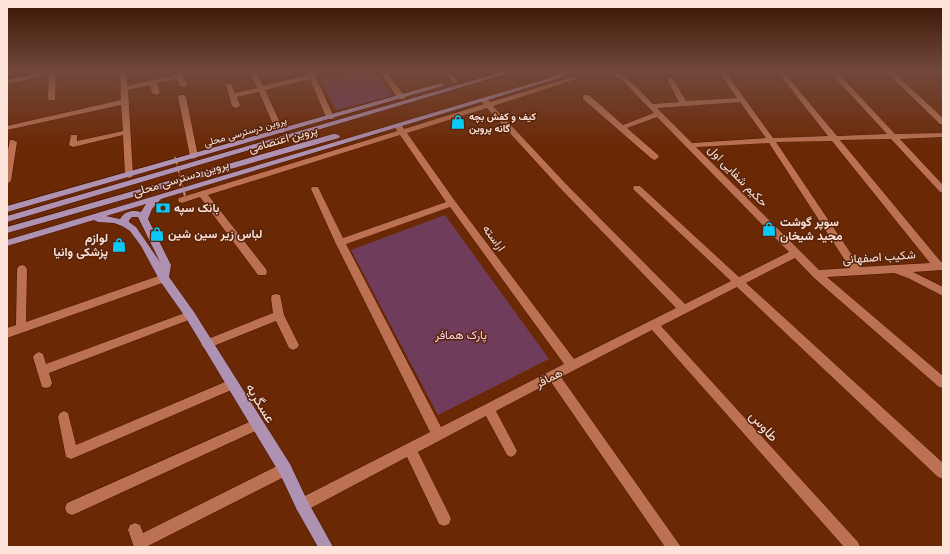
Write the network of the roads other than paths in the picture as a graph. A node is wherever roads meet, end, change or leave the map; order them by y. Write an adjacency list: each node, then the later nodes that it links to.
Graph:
1 (124, 96): 20 (street)
2 (233, 96): 23 (street)
3 (265, 96): 31 (street)
4 (321, 96): 26 (street)
5 (405, 96): 17 (main road, پروین درسترسی محلی)
6 (426, 96): 52 (main road, پروین اعتصامی)
7 (470, 96): 55 (main road, پروین اعتصامی)
8 (504, 96): 21 (main road, پروین دسترسی محلی)
9 (509, 96): 21 (street)
10 (641, 96): 24 (street, حکیم شفایی اول)
11 (679, 96): 22 (street)
12 (739, 96): 19 (street)
13 (800, 96): 36 (street)
14 (855, 96): 34 (street)
15 (915, 96): 27 (street)
16 (182, 97): 40 (street)
17 (401, 97): 26 (main road, پروین درسترسی محلی)
18 (586, 97): 30 (street)
19 (742, 100): 22 (street); 37 (street)
20 (124, 102): 28 (street); 32 (street)
21 (486, 102): 29 (main road, پروین دسترسی محلی); 69 (street)
22 (684, 104): 24 (street)
23 (236, 106)
24 (650, 106): 25 (street, حکیم شفایی اول)
25 (659, 114): 30 (street); 39 (street, حکیم شفایی اول)
26 (330, 117): 31 (main road, پروین درسترسی محلی)
27 (943, 122)
28 (7, 128)
29 (399, 128): 47 (street); 48 (main road, پروین دسترسی محلی); 49 (street, اراسته)
30 (621, 128): 41 (street)
31 (280, 131): 40 (main road, پروین درسترسی محلی)
32 (126, 132): 35 (street); 42 (street)
33 (943, 135): 34 (street)
34 (893, 136): 36 (street); 46 (street)
35 (74, 137)
36 (835, 139): 37 (street); 59 (street)
37 (771, 140): 39 (street); 63 (street)
38 (13, 142): 43 (street)
39 (690, 145): 58 (street, حکیم شفایی اول)
40 (194, 156): 42 (main road, پروین درسترسی محلی)
41 (655, 157)
42 (129, 175): 50 (main road, پروین درسترسی محلی)
43 (7, 181)
44 (637, 188): 66 (street)
45 (315, 189): 56 (street)
46 (943, 190)
47 (202, 194): 48 (street); 62 (street)
48 (183, 196): 51 (main road); 53 (main road, پروین دسترسی محلی)
49 (452, 203): 56 (street); 78 (street, اراسته)
50 (7, 209)
51 (143, 218): 54 (main road); 65 (main road)
52 (7, 219)
53 (84, 220): 54 (main road); 57 (main road, پروین دسترسی محلی)
54 (125, 224): 65 (main road, عسگریه)
55 (7, 230)
56 (340, 242): 87 (street)
57 (7, 243)
58 (796, 253): 64 (street, حکیم شفایی اول); 66 (street, همافر)
59 (941, 266): 61 (street, شکیب اصفهانی)
60 (22, 269): 73 (street)
61 (894, 269): 63 (street, شکیب اصفهانی); 67 (street)
62 (262, 272)
63 (858, 272): 64 (street, شکیب اصفهانی)
64 (817, 274): 82 (street, حکیم شفایی اول)
65 (164, 278): 70 (main road, عسگریه); 73 (street)
66 (739, 282): 69 (street, همافر); 91 (street)
67 (943, 292)
68 (276, 298): 71 (street)
69 (684, 309): 72 (street, همافر)
70 (190, 315): 75 (main road, عسگریه); 79 (street)
71 (279, 315): 75 (street); 76 (street)
72 (654, 325): 78 (street, همافر); 98 (street, طاوس)
73 (20, 329): 74 (street)
74 (7, 333)
75 (207, 344): 83 (main road, عسگریه)
76 (293, 345)
77 (39, 357): 79 (street)
78 (572, 366): 80 (street, همافر)
79 (43, 370): 81 (street)
80 (554, 375): 84 (street, همافر); 97 (street)
81 (46, 383)
82 (943, 383)
83 (232, 384): 85 (street); 86 (main road, عسگریه)
84 (489, 409): 87 (street, همافر); 89 (street)
85 (64, 417)
86 (256, 425): 90 (main road, عسگریه); 93 (street)
87 (438, 434): 88 (street, همافر)
88 (410, 450): 92 (street, همافر); 94 (street)
89 (511, 451)
90 (285, 469): 92 (main road, عسگریه); 95 (street)
91 (943, 472)
92 (302, 504): 96 (main road, عسگریه)
93 (72, 508)
94 (444, 519)
95 (135, 530)
96 (326, 547)
97 (674, 547)
98 (853, 547)

